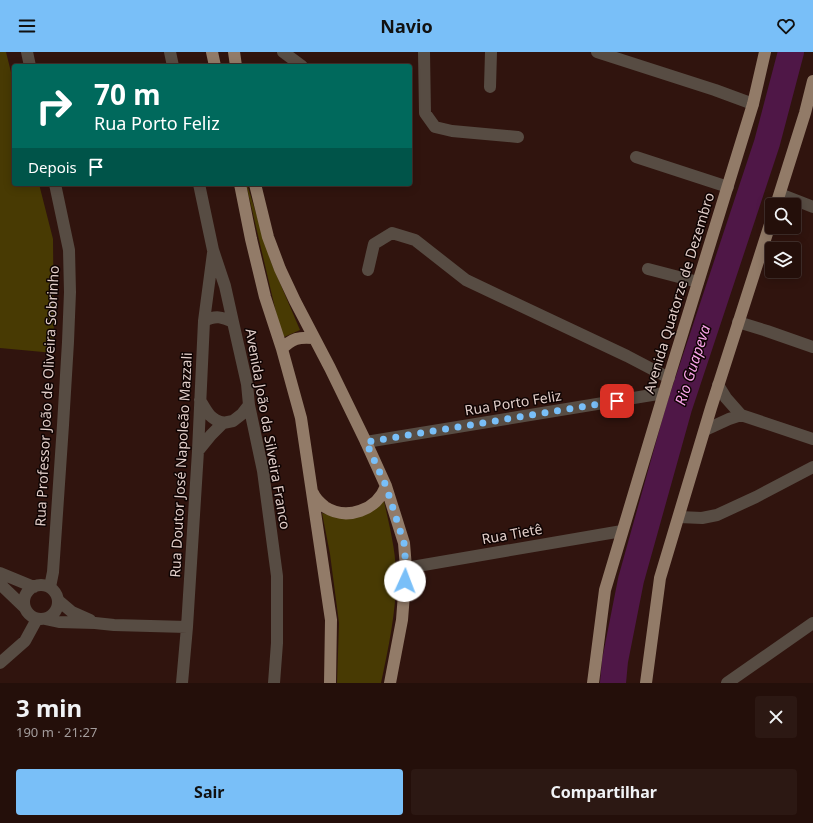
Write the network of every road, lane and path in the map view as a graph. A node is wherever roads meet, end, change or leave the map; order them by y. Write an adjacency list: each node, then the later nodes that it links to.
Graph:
1 (27, 52): 10 (street)
2 (170, 52): 11 (street)
3 (212, 52): 12 (main road)
4 (234, 52): 13 (main road)
5 (283, 52): 14 (street)
6 (424, 52): 18 (street)
7 (491, 52): 16 (street)
8 (597, 52): 17 (street)
9 (765, 52): 17 (main road, Avenida Quatorze de Dezembro)
10 (30, 64)
11 (173, 64)
12 (215, 64)
13 (236, 64)
14 (299, 64)
15 (813, 81): 25 (main road)
16 (490, 87)
17 (753, 104): 24 (main road, Avenida Quatorze de Dezembro)
18 (518, 137)
19 (636, 157): 24 (street)
20 (55, 186): 59 (street, Rua Professor João de Oliveira Sobrinho)
21 (199, 186): 29 (street, Avenida João da Silveira Franco)
22 (240, 186): 38 (main road)
23 (255, 186): 36 (main road)
24 (728, 187): 32 (main road, Avenida Quatorze de Dezembro)
25 (779, 198)
26 (801, 205): 27 (street)
27 (813, 207)
28 (767, 234): 35 (main road)
29 (213, 250): 33 (street, Rua Doutor José Napoleão Mazzali); 34 (street, Avenida João da Silveira Franco)
30 (648, 268): 32 (street)
31 (368, 270): 39 (street)
32 (698, 282): 39 (main road, Avenida Quatorze de Dezembro)
33 (204, 321): 34 (street); 42 (street, Rua Doutor José Napoleão Mazzali)
34 (233, 322): 43 (street, Avenida João da Silveira Franco)
35 (738, 322): 37 (street); 40 (main road)
36 (313, 338): 38 (main road); 48 (main road)
37 (813, 347)
38 (282, 349): 51 (main road)
39 (669, 378): 41 (main road, Avenida Quatorze de Dezembro)
40 (718, 385): 44 (street); 46 (main road)
41 (664, 393): 48 (street, Rua Porto Feliz); 54 (main road, Avenida Quatorze de Dezembro)
42 (200, 400): 45 (street); 49 (street, Rua Doutor José Napoleão Mazzali)
43 (249, 405): 45 (street); 68 (street, Avenida João da Silveira Franco)
44 (742, 415): 46 (street); 47 (street)
45 (223, 423): 49 (street)
46 (705, 430): 53 (main road)
47 (813, 439)
48 (366, 442): 52 (main road)
49 (198, 451): 65 (street, Rua Doutor José Napoleão Mazzali)
50 (813, 468): 53 (street)
51 (311, 486): 52 (main road); 69 (main road)
52 (386, 486): 55 (main road)
53 (678, 517): 72 (main road)
54 (622, 531): 55 (street, Rua Tietê); 71 (main road, Avenida Quatorze de Dezembro)
55 (406, 568): 70 (main road)
56 (0, 573): 58 (street)
57 (0, 584): 61 (street)
58 (34, 587): 59 (street); 61 (street)
59 (50, 587): 60 (street)
60 (59, 601): 62 (street); 63 (street)
61 (25, 608): 62 (street)
62 (41, 619): 63 (street); 66 (street)
63 (95, 622): 65 (street)
64 (813, 623): 73 (street)
65 (187, 627): 67 (street, Rua Doutor José Napoleão Mazzali)
66 (0, 664)
67 (182, 683)
68 (274, 683)
69 (330, 683)
70 (390, 683)
71 (593, 683)
72 (646, 683)
73 (727, 683)

